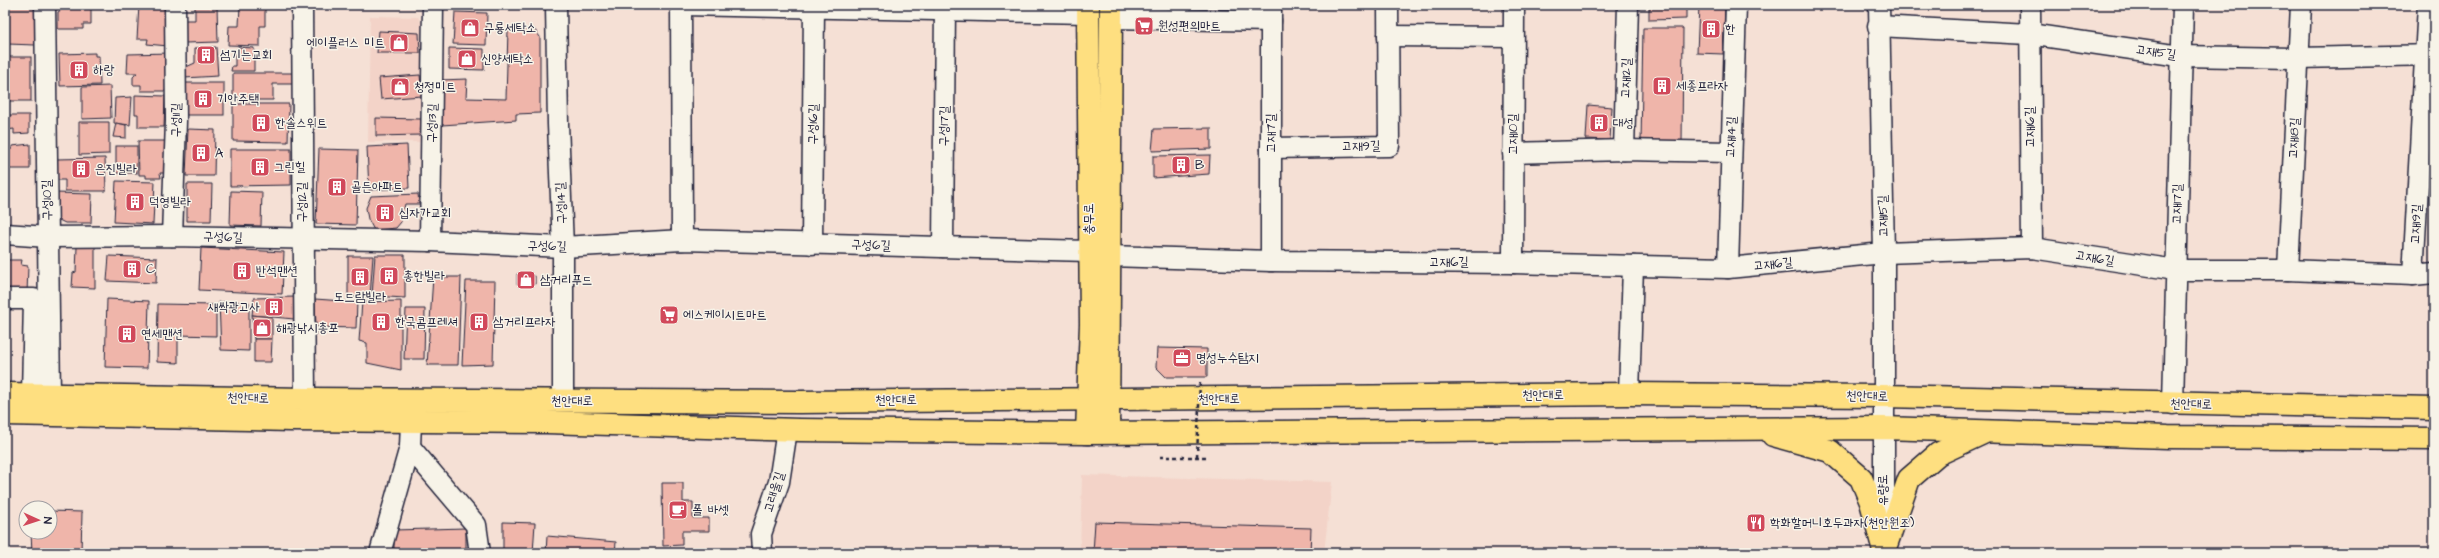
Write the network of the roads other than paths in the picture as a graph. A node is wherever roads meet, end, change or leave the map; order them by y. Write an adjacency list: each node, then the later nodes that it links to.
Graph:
1 (45, 5): 34 (street, 구성10길)
2 (175, 5): 33 (street, 구성11길)
3 (302, 5): 35 (street, 구성12길)
4 (433, 5): 37 (street, 구성13길)
5 (556, 5): 39 (street, 구성14길)
6 (682, 5): 16 (street); 36 (street)
7 (1388, 5): 23 (street, 고재9길)
8 (1514, 5): 24 (street, 고재10길)
9 (1628, 5): 29 (street, 고재12길)
10 (1736, 5): 30 (street, 고재14길)
11 (1879, 5): 21 (street, 고재15길)
12 (2030, 5): 22 (street, 고재16길)
13 (2182, 5): 26 (street, 고재17길)
14 (2301, 5): 27 (street, 고재18길)
15 (2428, 5): 25 (street, 고재19길)
16 (814, 6): 17 (street); 38 (street, 구성16길)
17 (945, 8): 18 (street); 40 (street, 구성17길)
18 (1088, 9): 42 (main road, 충무로)
19 (1111, 12): 20 (street, 충무로); 42 (main road, 충무로)
20 (1271, 13): 28 (street, 고재7길)
21 (1878, 26): 22 (street, 고재5길); 43 (street, 고재15길)
22 (2029, 34): 26 (street, 고재5길); 41 (street, 고재16길)
23 (1388, 36): 24 (street); 28 (street, 고재9길)
24 (1513, 37): 31 (street, 고재10길)
25 (2430, 55): 27 (street, 고재5길); 51 (street, 고재19길)
26 (2180, 56): 27 (street, 고재5길); 48 (street, 고재17길)
27 (2298, 58): 49 (street, 고재18길)
28 (1271, 148): 44 (street, 고재7길)
29 (1624, 150): 30 (street); 31 (street)
30 (1730, 152): 47 (street, 고재14길)
31 (1513, 153): 45 (street, 고재10길)
32 (5, 234): 34 (street, 구성6길)
33 (172, 236): 34 (street, 구성6길); 35 (street, 구성6길)
34 (48, 237): 55 (street, 구성10길)
35 (302, 239): 37 (street, 구성6길); 57 (street, 구성12길)
36 (682, 240): 38 (street, 구성6길); 39 (street, 구성6길)
37 (430, 242): 39 (street, 구성6길)
38 (812, 244): 40 (street, 구성6길)
39 (564, 247): 59 (street, 구성14길)
40 (942, 247): 42 (street, 구성6길)
41 (2032, 248): 43 (street, 고재6길); 48 (street, 고재6길)
42 (1099, 253): 44 (street, 고재6길); 58 (main road, 충무로)
43 (1884, 253): 47 (street, 고재6길); 56 (street, 고재15길)
44 (1271, 261): 45 (street, 고재6길)
45 (1513, 263): 46 (street, 고재6길)
46 (1633, 266): 47 (street, 고재6길); 54 (street)
47 (1728, 268)
48 (2176, 270): 49 (street, 고재6길); 60 (street, 고재17길)
49 (2288, 270): 51 (street, 고재6길)
50 (2434, 273): 51 (street, 고재6길)
51 (2413, 275)
52 (5, 299): 55 (street)
53 (5, 394): 55 (main road, 천안대로)
54 (1629, 394): 56 (main road, 천안대로); 58 (main road, 천안대로)
55 (41, 395): 57 (main road, 천안대로)
56 (1883, 396): 60 (main road, 천안대로); 65 (street, 고재15길)
57 (305, 399): 59 (main road, 천안대로)
58 (1099, 399): 59 (main road, 천안대로); 68 (main road, 충무로)
59 (563, 401)
60 (2173, 404): 61 (main road, 천안대로)
61 (2434, 408)
62 (5, 414): 63 (main road, 천안대로)
63 (411, 422): 66 (main road, 천안대로); 70 (street)
64 (1748, 428): 65 (main road, 천안대로); 68 (main road, 천안대로); 71 (main road)
65 (1883, 428): 67 (main road, 천안대로); 71 (street, 유량로)
66 (787, 430): 68 (main road, 천안대로); 74 (street, 고래울길)
67 (1987, 431): 69 (main road, 천안대로); 71 (main road)
68 (1098, 432)
69 (2434, 439)
70 (410, 447): 72 (street); 73 (street)
71 (1884, 552)
72 (380, 553)
73 (480, 553)
74 (762, 553)

